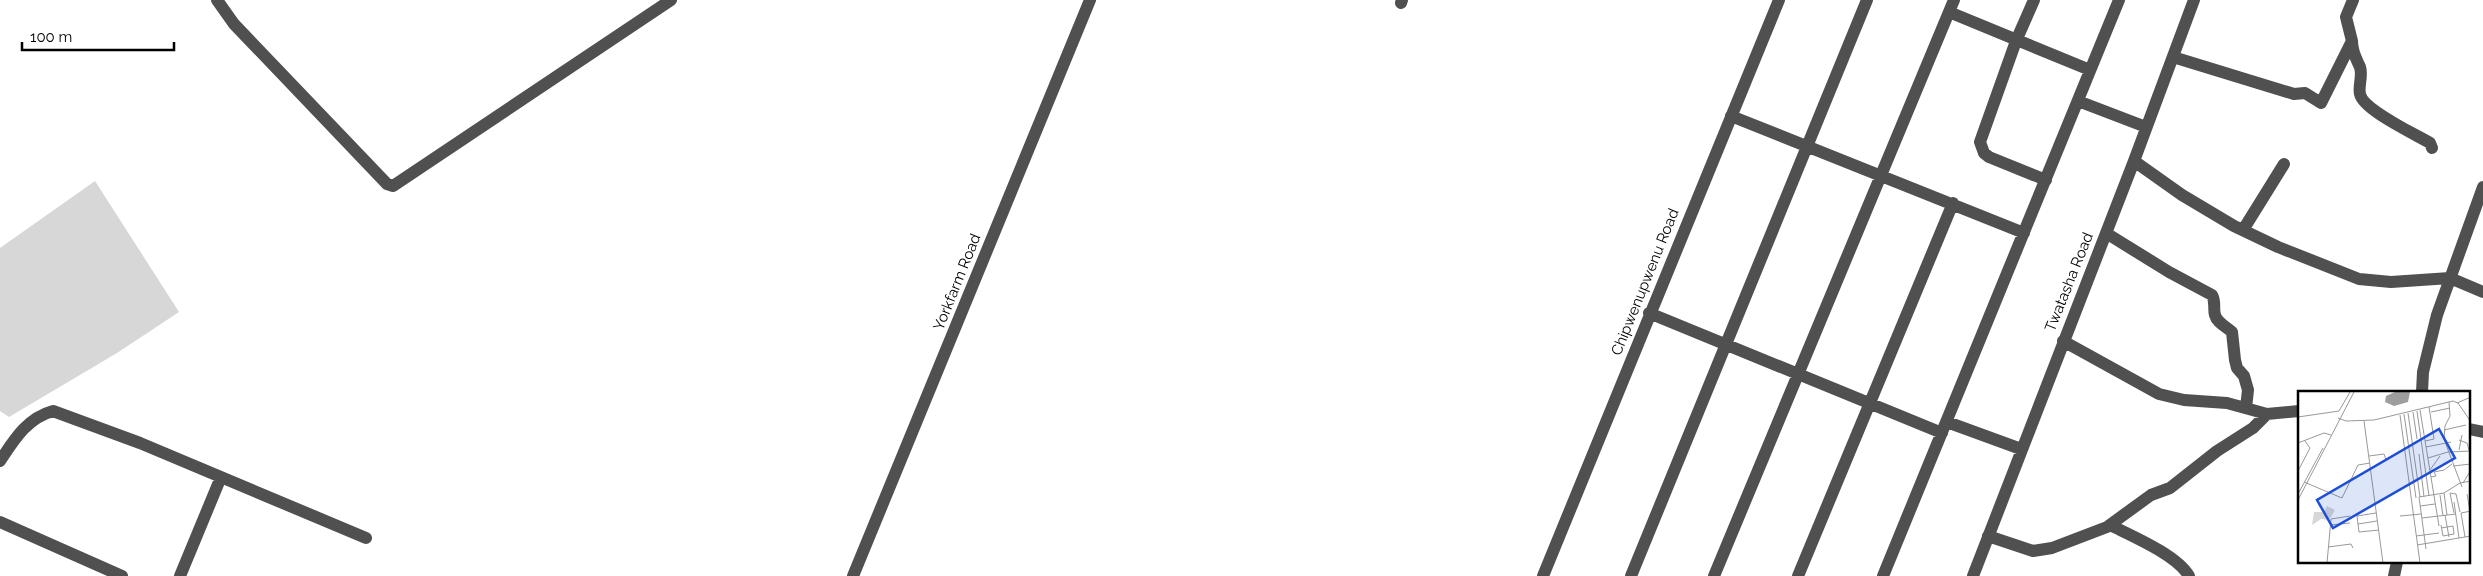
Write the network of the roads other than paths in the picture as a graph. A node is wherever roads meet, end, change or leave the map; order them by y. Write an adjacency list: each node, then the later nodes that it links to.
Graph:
1 (217, 0): 2 (street)
2 (671, 0)
3 (1090, 0): 52 (street, Yorkfarm Road)
4 (1779, 0): 16 (street, Chipwenupwenu Road)
5 (1868, 0): 18 (street)
6 (2034, 0): 11 (street)
7 (2118, 0): 14 (street)
8 (2194, 0): 13 (street, Twatasha Road)
9 (2352, 0): 12 (street)
10 (1951, 6): 11 (street); 22 (street)
11 (2016, 41): 14 (street); 23 (street)
12 (2352, 41): 13 (street); 19 (street)
13 (2173, 57): 17 (street, Twatasha Road)
14 (2090, 70): 15 (street)
15 (2078, 101): 17 (street); 23 (street)
16 (1731, 116): 18 (street); 31 (street, Chipwenupwenu Road)
17 (2146, 127): 20 (street, Twatasha Road)
18 (1808, 148): 22 (street); 33 (street)
19 (2432, 148)
20 (2134, 161): 26 (street); 28 (street, Twatasha Road)
21 (2284, 164): 26 (street)
22 (1880, 175): 25 (street); 34 (street)
23 (2046, 180): 27 (street)
24 (2483, 187): 29 (street)
25 (1953, 203): 27 (street); 36 (street)
26 (2243, 230): 29 (street)
27 (2024, 233): 40 (street)
28 (2106, 233): 32 (street, Twatasha Road); 37 (street)
29 (2450, 278): 30 (street); 35 (street)
30 (2483, 292)
31 (1649, 313): 33 (street); 53 (street, Chipwenupwenu Road)
32 (2063, 341): 37 (street); 43 (street, Twatasha Road)
33 (1726, 345): 34 (street); 54 (street)
34 (1798, 374): 36 (street); 55 (street)
35 (2422, 391)
36 (1870, 403): 40 (street); 56 (street)
37 (2246, 408): 39 (street)
38 (2298, 411): 39 (street)
39 (2267, 414): 47 (street)
40 (1945, 427): 43 (street); 57 (street)
41 (2470, 429): 42 (street)
42 (2483, 432)
43 (2021, 449): 48 (street, Twatasha Road)
44 (0, 461): 45 (street)
45 (221, 477): 49 (street); 51 (street)
46 (0, 522): 50 (street)
47 (2110, 525): 48 (street); 59 (street)
48 (1988, 536): 58 (street, Twatasha Road)
49 (366, 538)
50 (122, 576)
51 (180, 576)
52 (853, 576)
53 (1544, 576)
54 (1631, 576)
55 (1714, 576)
56 (1798, 576)
57 (1883, 576)
58 (1973, 576)
59 (2189, 576)

